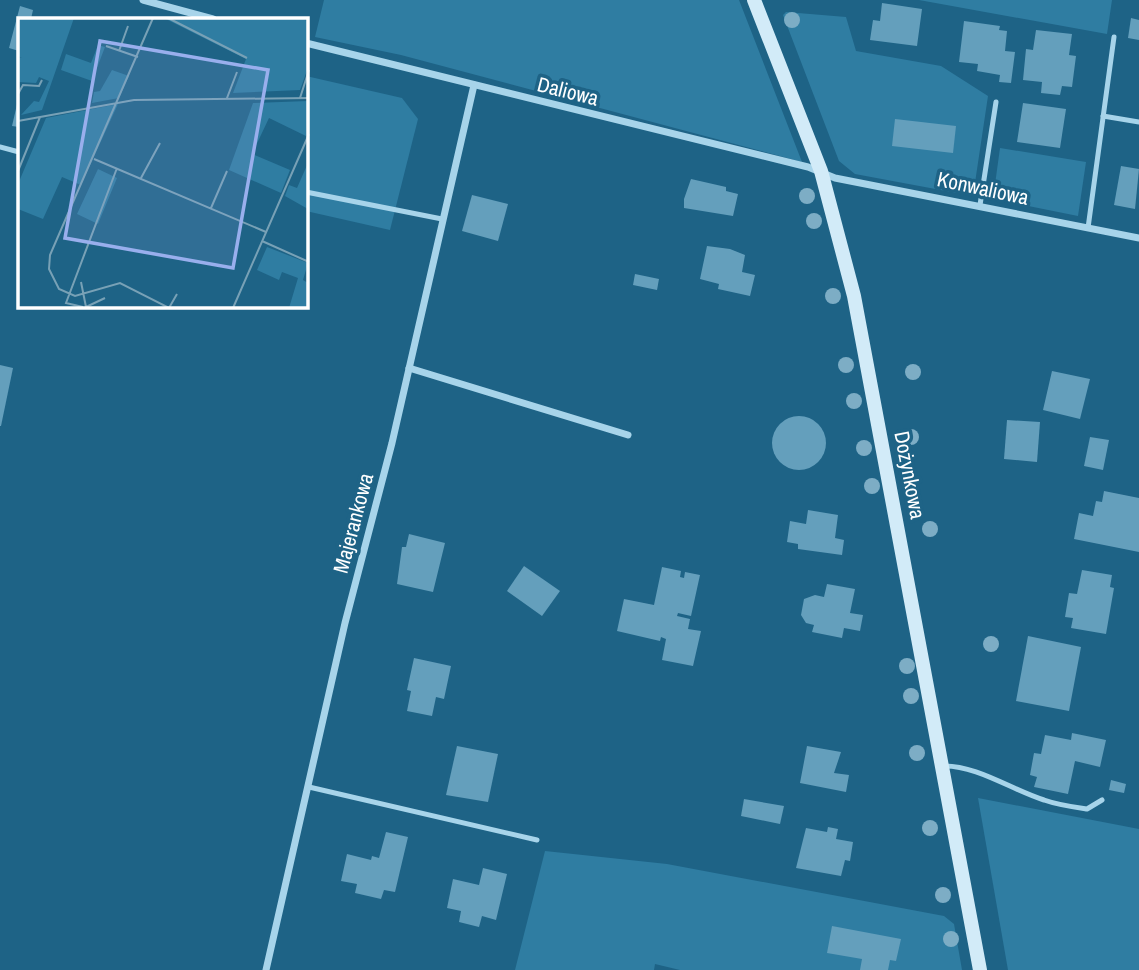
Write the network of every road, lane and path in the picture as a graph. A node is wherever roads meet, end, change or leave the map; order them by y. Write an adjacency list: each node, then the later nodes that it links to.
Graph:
1 (143, 0): 3 (street)
2 (754, 0): 12 (street, Dożynkowa)
3 (209, 18)
4 (1114, 37): 8 (lane)
5 (308, 44): 6 (street, Daliowa)
6 (474, 86): 12 (street, Daliowa); 15 (street, Majerankowa)
7 (996, 102): 14 (lane)
8 (1103, 116): 9 (lane); 16 (lane)
9 (1139, 122)
10 (0, 148): 11 (lane)
11 (18, 152)
12 (821, 171): 14 (street, Konwaliowa); 20 (street, Dożynkowa)
13 (308, 192): 15 (lane)
14 (980, 205): 16 (street, Konwaliowa)
15 (442, 219): 18 (street, Majerankowa)
16 (1087, 228): 17 (street, Konwaliowa)
17 (1139, 238)
18 (409, 368): 19 (street); 21 (street, Majerankowa)
19 (628, 435)
20 (943, 766): 22 (lane); 25 (street, Dożynkowa)
21 (309, 787): 23 (lane); 24 (street, Majerankowa)
22 (1102, 800)
23 (537, 840)
24 (267, 970)
25 (981, 970)

